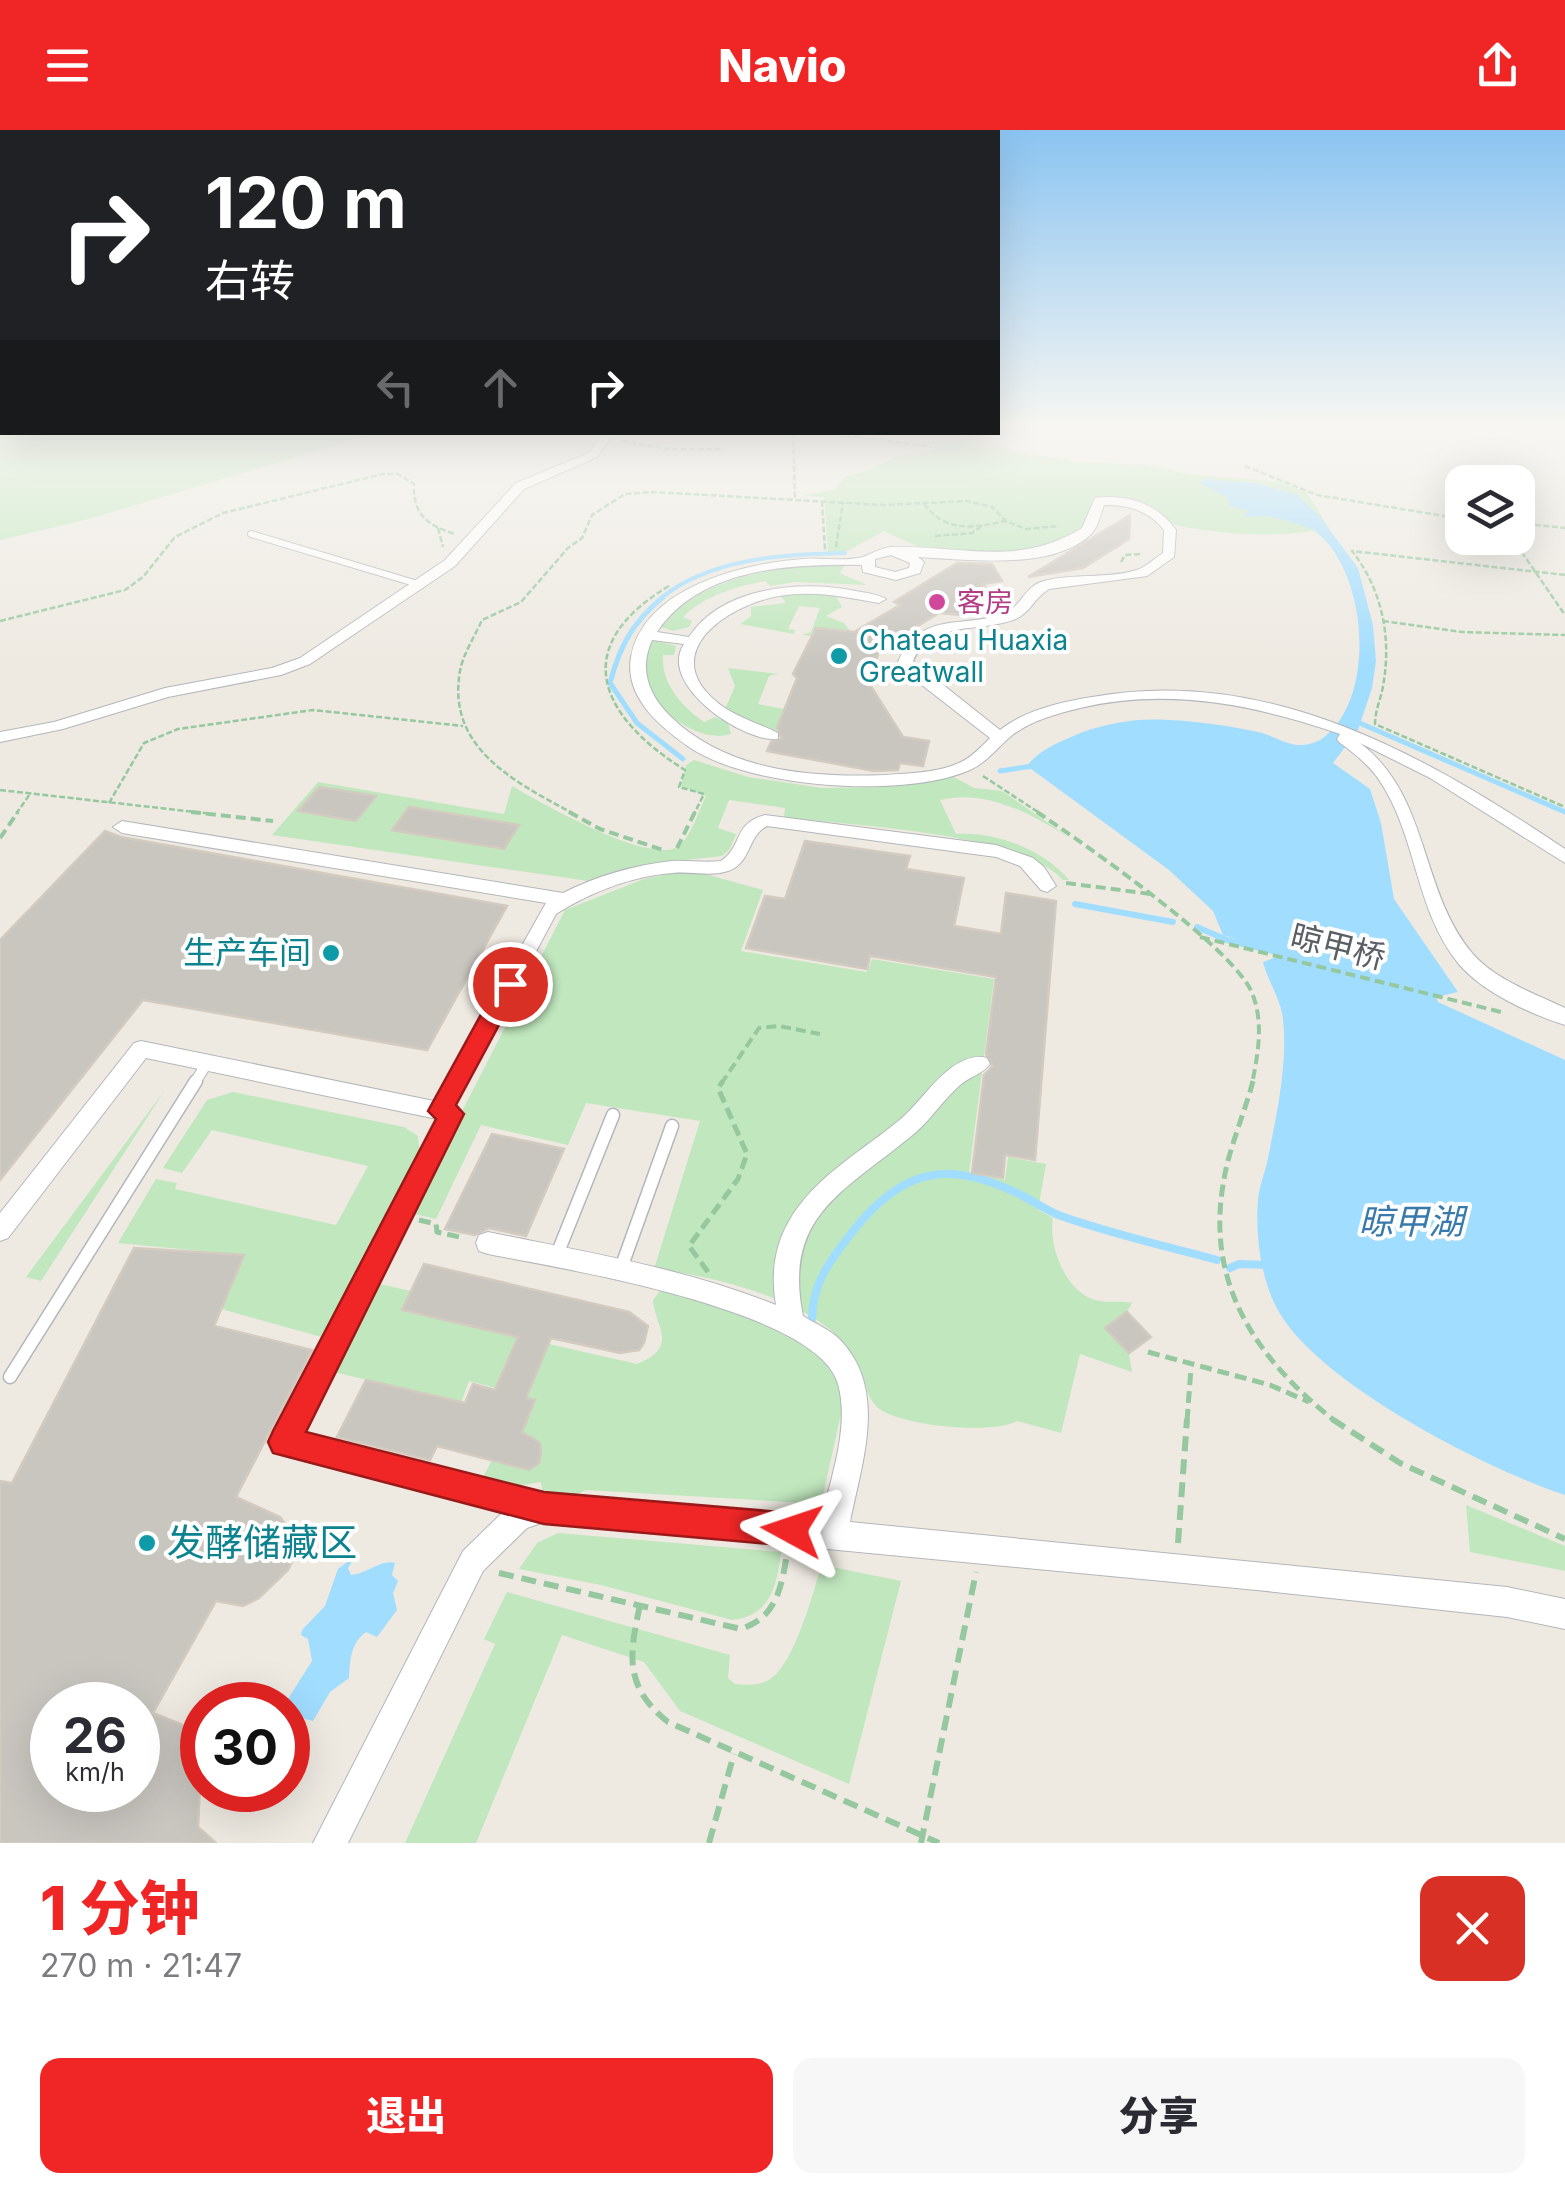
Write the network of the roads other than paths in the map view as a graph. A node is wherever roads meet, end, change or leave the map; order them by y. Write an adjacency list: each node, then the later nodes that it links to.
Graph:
1 (502, 506): 7 (street)
2 (1098, 506): 5 (street)
3 (1138, 506): 15 (street)
4 (251, 534): 7 (lane)
5 (900, 552): 6 (street); 6 (street)
6 (866, 561): 9 (street)
7 (421, 585): 14 (street)
8 (879, 599): 10 (street)
9 (646, 635): 10 (street); 16 (street)
10 (690, 640): 12 (street)
11 (1309, 718): 15 (street); 18 (street); 21 (street)
12 (750, 729): 13 (street); 16 (street)
13 (772, 736)
14 (0, 737)
15 (999, 737): 16 (street)
16 (721, 756)
17 (122, 827): 20 (street)
18 (1565, 856)
19 (1045, 883): 20 (street)
20 (564, 900): 24 (street)
21 (1565, 1017)
22 (207, 1063): 24 (street); 27 (street); 32 (lane)
23 (979, 1064): 31 (street)
24 (440, 1111): 33 (street)
25 (612, 1115): 29 (lane)
26 (672, 1126): 30 (lane)
27 (0, 1231)
28 (488, 1243): 29 (street)
29 (556, 1258): 30 (street)
30 (620, 1272): 31 (street)
31 (792, 1323): 34 (street)
32 (10, 1377)
33 (544, 1508): 34 (street); 36 (street)
34 (834, 1533): 35 (street)
35 (1565, 1614)
36 (330, 1843)

